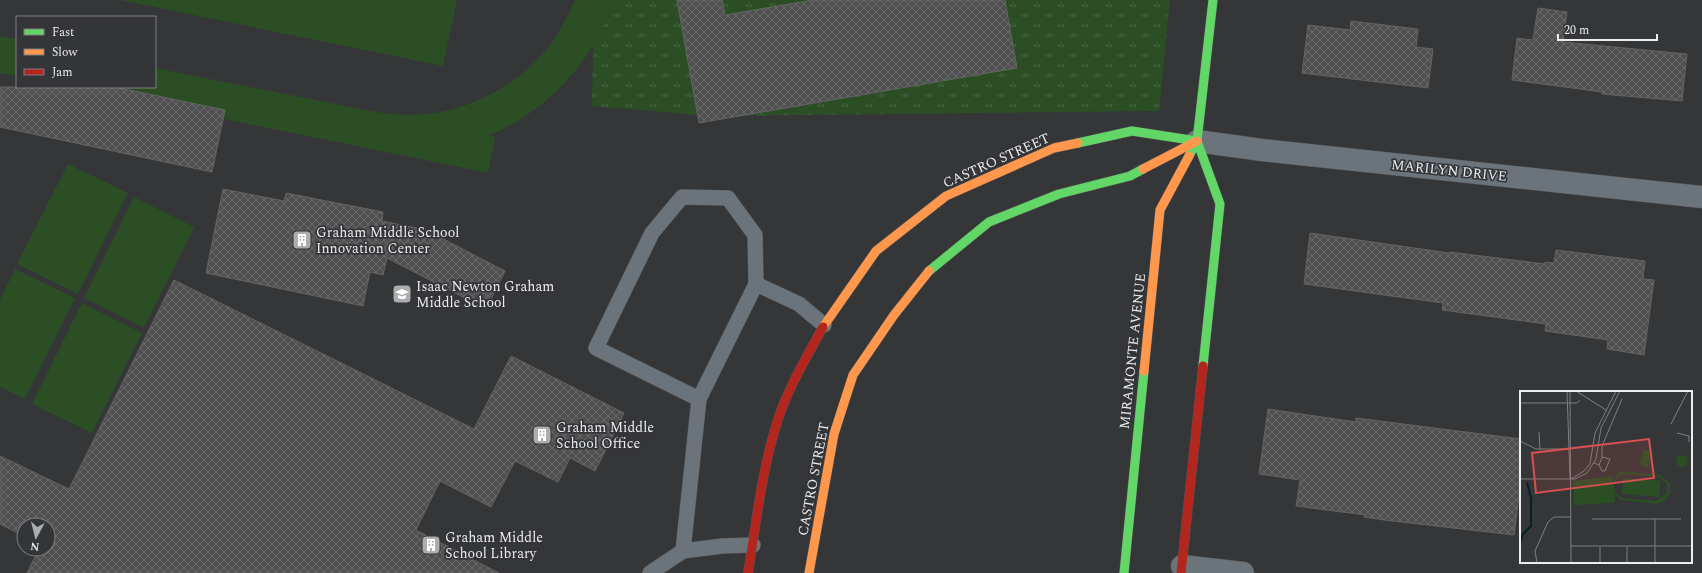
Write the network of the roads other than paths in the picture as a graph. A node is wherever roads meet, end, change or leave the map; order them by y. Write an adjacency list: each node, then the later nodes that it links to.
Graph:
1 (1212, 0): 2 (street, MIRAMONTE AVENUE)
2 (1197, 141): 3 (street, MARILYN DRIVE); 5 (street, CASTRO STREET); 9 (street, MIRAMONTE AVENUE); 12 (street, CASTRO STREET); 13 (street, MIRAMONTE AVENUE)
3 (1702, 197)
4 (756, 284): 5 (lane); 6 (lane); 6 (lane)
5 (824, 325): 7 (street, CASTRO STREET)
6 (699, 399): 8 (lane)
7 (753, 545): 8 (lane); 11 (street, CASTRO STREET)
8 (683, 551): 10 (lane)
9 (1181, 570): 14 (street)
10 (650, 573)
11 (748, 573)
12 (809, 573)
13 (1124, 573)
14 (1243, 573)

